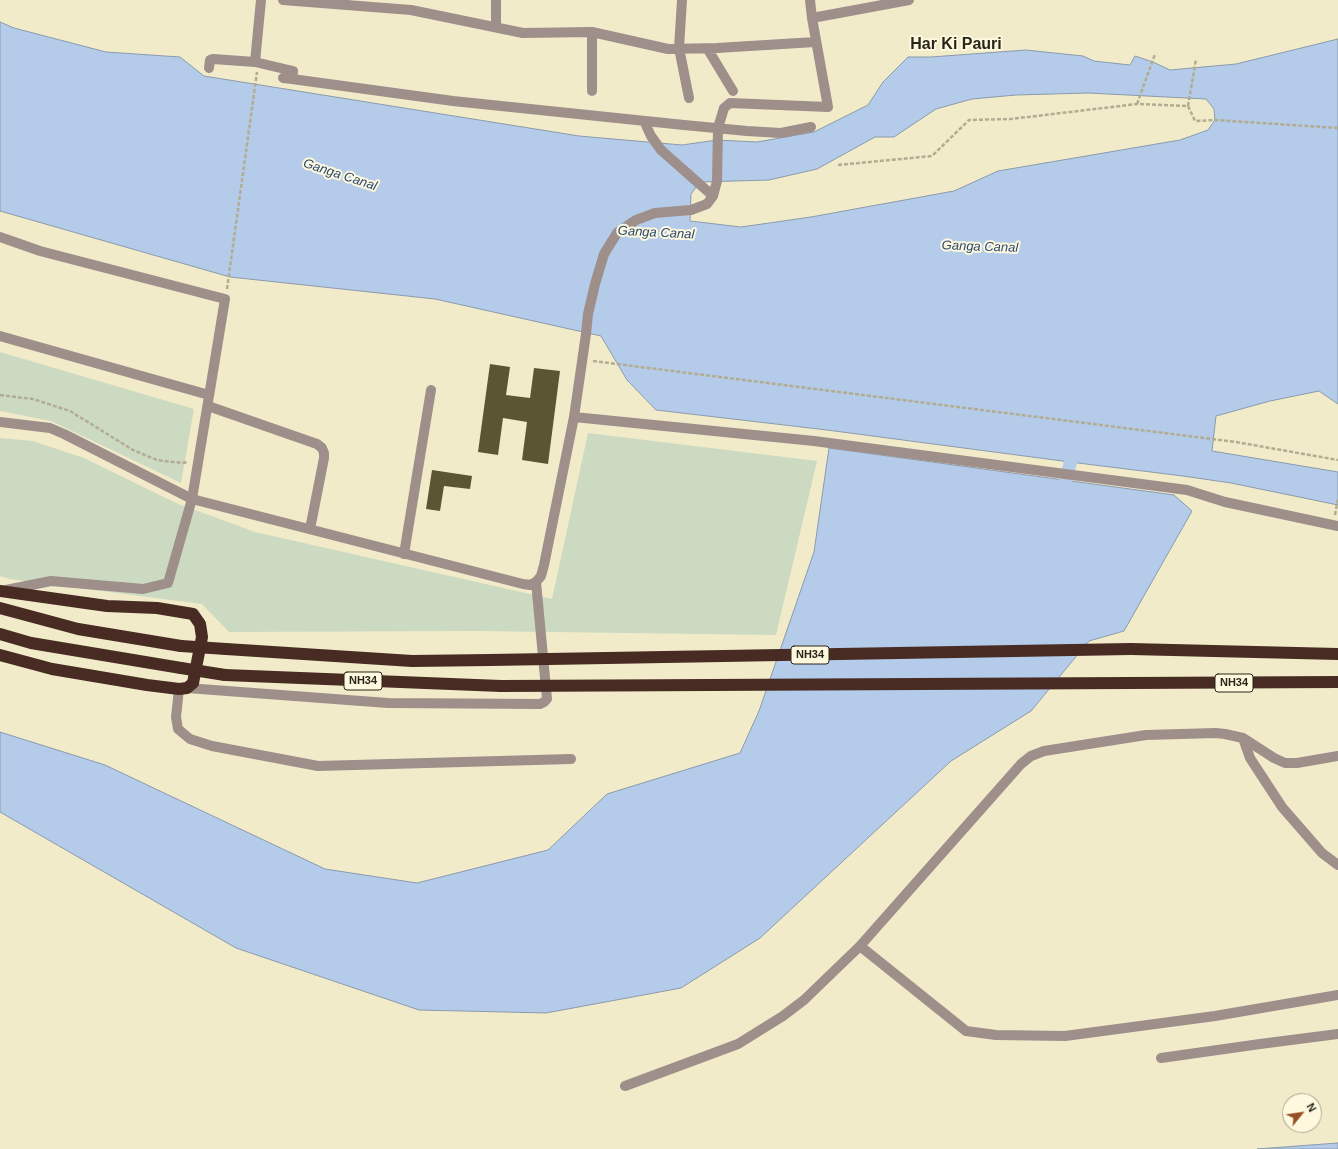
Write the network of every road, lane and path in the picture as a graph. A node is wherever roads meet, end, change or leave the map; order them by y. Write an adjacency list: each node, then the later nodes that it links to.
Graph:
1 (261, 0): 15 (street)
2 (283, 0): 8 (street)
3 (496, 0): 8 (street)
4 (682, 0): 11 (street)
5 (810, 0): 7 (street)
6 (909, 0): 7 (street)
7 (812, 18): 10 (street)
8 (496, 28): 9 (street)
9 (592, 32): 11 (street); 17 (street)
10 (815, 42): 12 (street); 24 (street)
11 (679, 48): 12 (street); 19 (street)
12 (707, 48): 18 (street)
13 (1155, 54): 20 (path)
14 (1196, 60): 21 (path)
15 (256, 67): 16 (street); 22 (street); 29 (path)
16 (209, 68)
17 (592, 90)
18 (733, 91)
19 (689, 98)
20 (1137, 104): 21 (path); 26 (path)
21 (1188, 106): 25 (path)
22 (644, 121): 24 (street); 27 (street)
23 (811, 127): 24 (street)
24 (718, 128): 27 (street)
25 (1338, 128)
26 (838, 165)
27 (713, 196): 36 (street)
28 (0, 237): 34 (street)
29 (230, 277)
30 (0, 336): 34 (street)
31 (602, 362): 38 (path)
32 (431, 390): 45 (street)
33 (0, 395): 39 (path)
34 (209, 395): 35 (street)
35 (208, 406): 39 (street); 44 (street)
36 (574, 417): 43 (street); 46 (street)
37 (0, 422): 41 (street)
38 (1338, 460)
39 (199, 461): 41 (street)
40 (1338, 498): 42 (path)
41 (192, 499): 44 (street); 47 (street)
42 (1336, 505)
43 (1338, 526)
44 (310, 529): 45 (street)
45 (404, 554): 46 (street)
46 (536, 582): 53 (street)
47 (0, 591): 53 (highway)
48 (0, 608): 50 (highway, NH34, bridge)
49 (0, 634): 52 (highway, NH34, bridge)
50 (1338, 654)
51 (0, 655): 53 (highway)
52 (1338, 682)
53 (183, 688): 56 (street)
54 (1242, 738): 55 (street); 57 (street); 58 (street)
55 (1338, 756)
56 (571, 760)
57 (1338, 865)
58 (860, 946): 59 (street); 62 (street)
59 (1338, 995)
60 (1338, 1034): 61 (street)
61 (1161, 1058)
62 (625, 1086)

